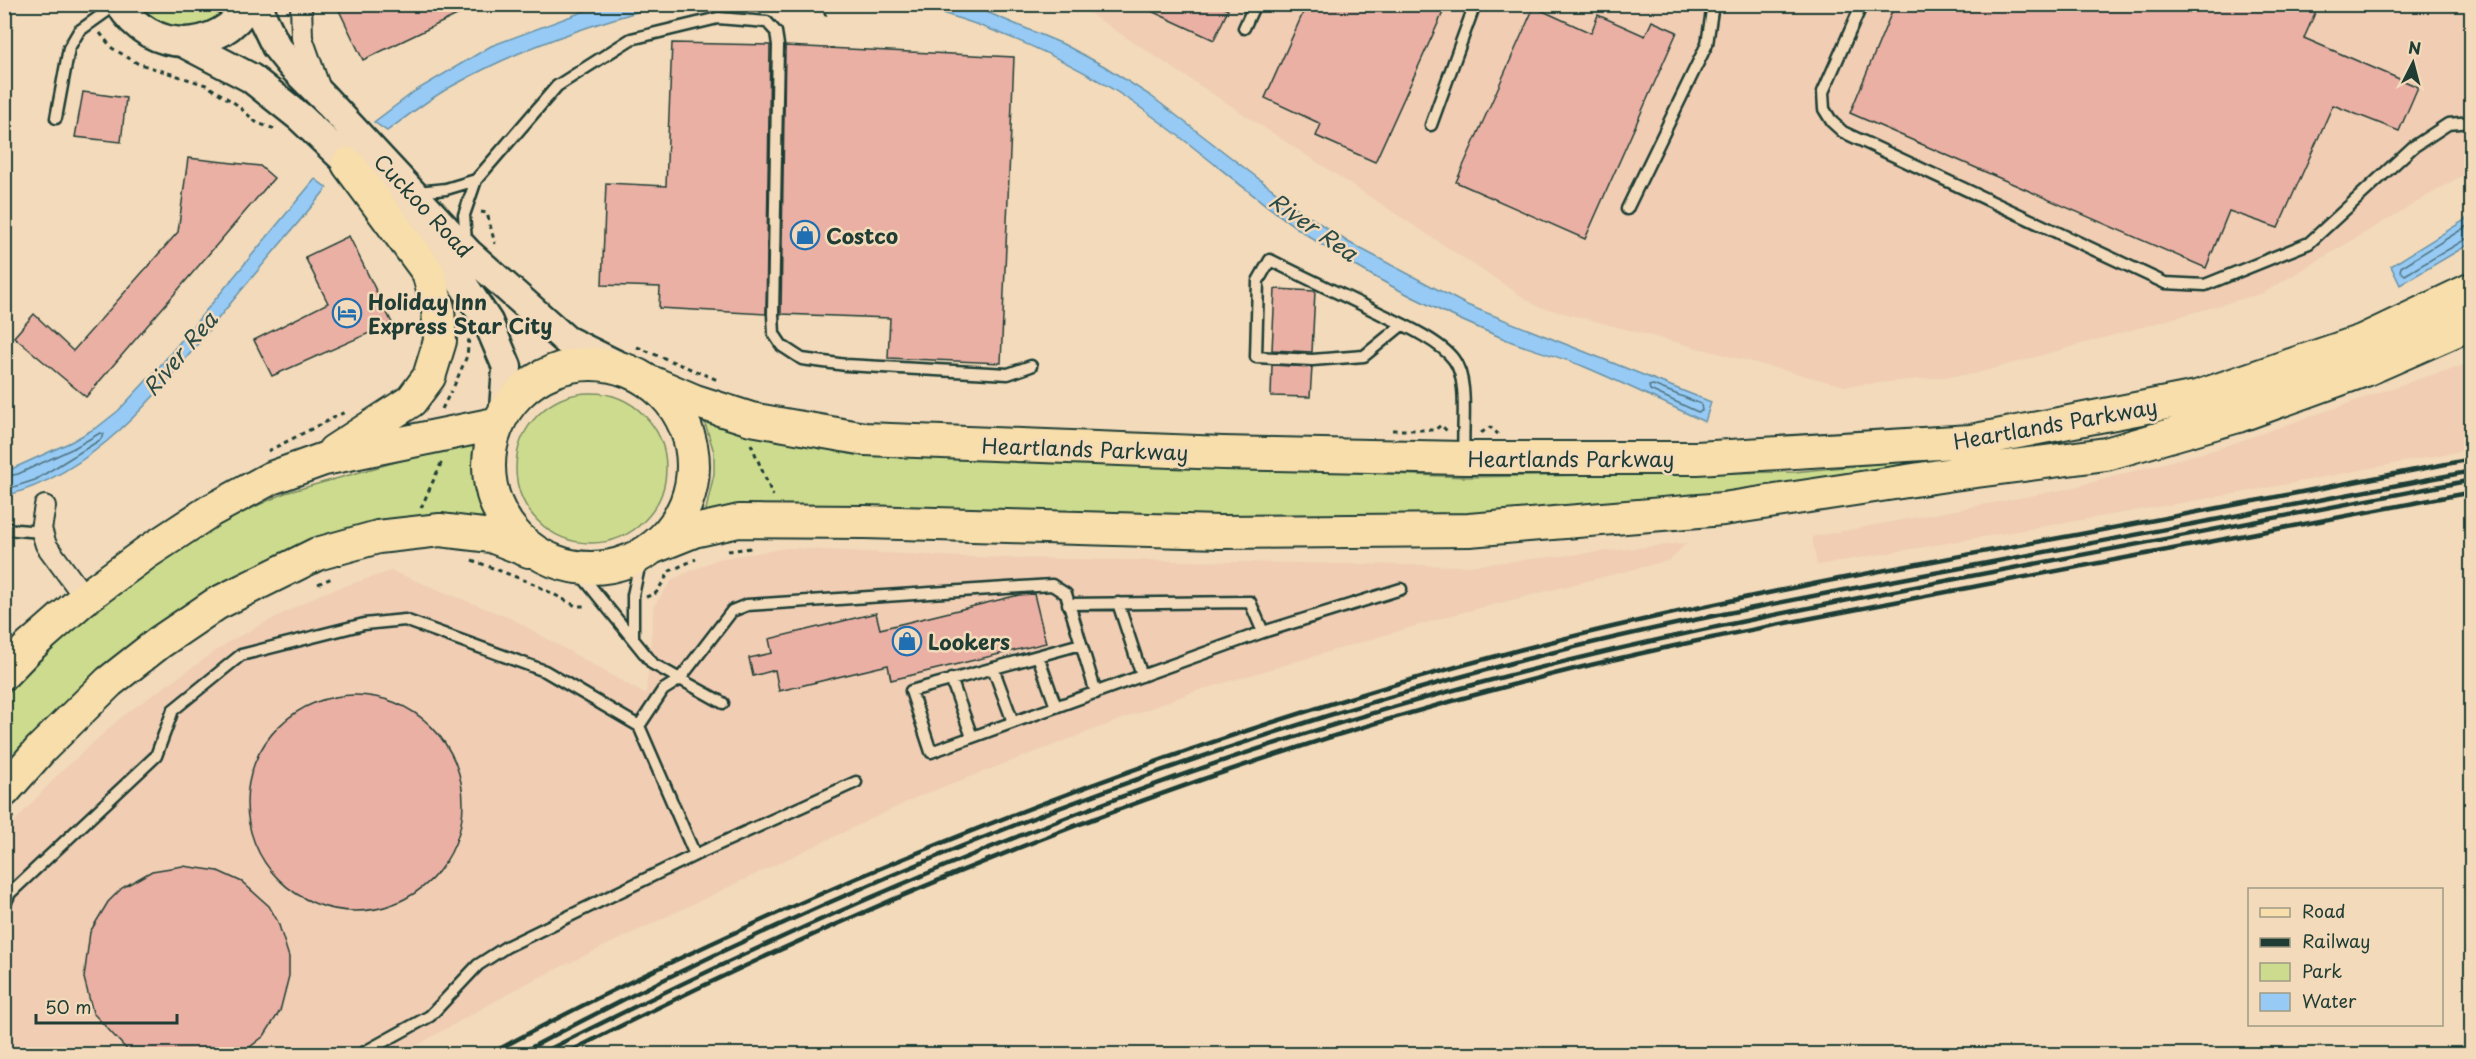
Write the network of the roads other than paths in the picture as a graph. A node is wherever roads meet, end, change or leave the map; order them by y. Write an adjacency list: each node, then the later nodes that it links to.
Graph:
1 (118, 4): 10 (main road); 12 (lane)
2 (249, 4): 10 (main road)
3 (259, 4): 11 (main road, Cuckoo Road)
4 (301, 4): 11 (street)
5 (1255, 4): 9 (lane)
6 (1475, 4): 14 (lane)
7 (1713, 4): 18 (lane)
8 (1862, 4): 13 (lane)
9 (1244, 28)
10 (184, 43): 15 (main road, Cuckoo Road)
11 (322, 96): 17 (main road, Cuckoo Road)
12 (56, 118)
13 (2472, 122)
14 (1431, 125)
15 (348, 164): 26 (main road, Cuckoo Road); 28 (main road)
16 (476, 180): 17 (lane); 19 (lane); 24 (lane)
17 (411, 192): 19 (main road, Cuckoo Road)
18 (1627, 209)
19 (468, 253): 23 (main road, Cuckoo Road)
20 (2472, 289): 27 (main road, Heartlands Parkway)
21 (1402, 324): 21 (lane); 27 (lane)
22 (2468, 327): 32 (main road, Heartlands Parkway)
23 (630, 358): 25 (main road); 26 (main road)
24 (1031, 366)
25 (653, 384): 27 (main road, Heartlands Parkway); 32 (main road)
26 (499, 417): 28 (main road); 33 (main road)
27 (1463, 451)
28 (324, 459): 35 (main road)
29 (45, 506): 31 (street)
30 (4, 529): 31 (lane)
31 (42, 532): 35 (street)
32 (648, 551): 33 (main road); 39 (lane)
33 (562, 563): 39 (lane); 54 (main road)
34 (1401, 589): 38 (lane)
35 (85, 598): 43 (main road)
36 (1068, 603): 37 (lane); 40 (lane); 46 (lane)
37 (1118, 603): 38 (lane); 44 (lane)
38 (1263, 632): 44 (lane)
39 (633, 639): 46 (lane)
40 (1081, 644): 41 (lane); 47 (lane)
41 (1038, 656): 42 (lane); 49 (lane)
42 (993, 668): 45 (lane); 50 (lane)
43 (4, 673)
44 (1142, 676): 47 (lane)
45 (951, 679): 52 (lane); 52 (lane)
46 (679, 680): 48 (lane); 51 (lane)
47 (1096, 693): 49 (lane)
48 (723, 703)
49 (1056, 707): 50 (lane)
50 (1014, 722): 52 (lane)
51 (639, 726): 55 (lane); 56 (lane)
52 (972, 737)
53 (856, 782): 55 (lane)
54 (4, 791)
55 (695, 855): 57 (lane)
56 (4, 906)
57 (361, 1054)

